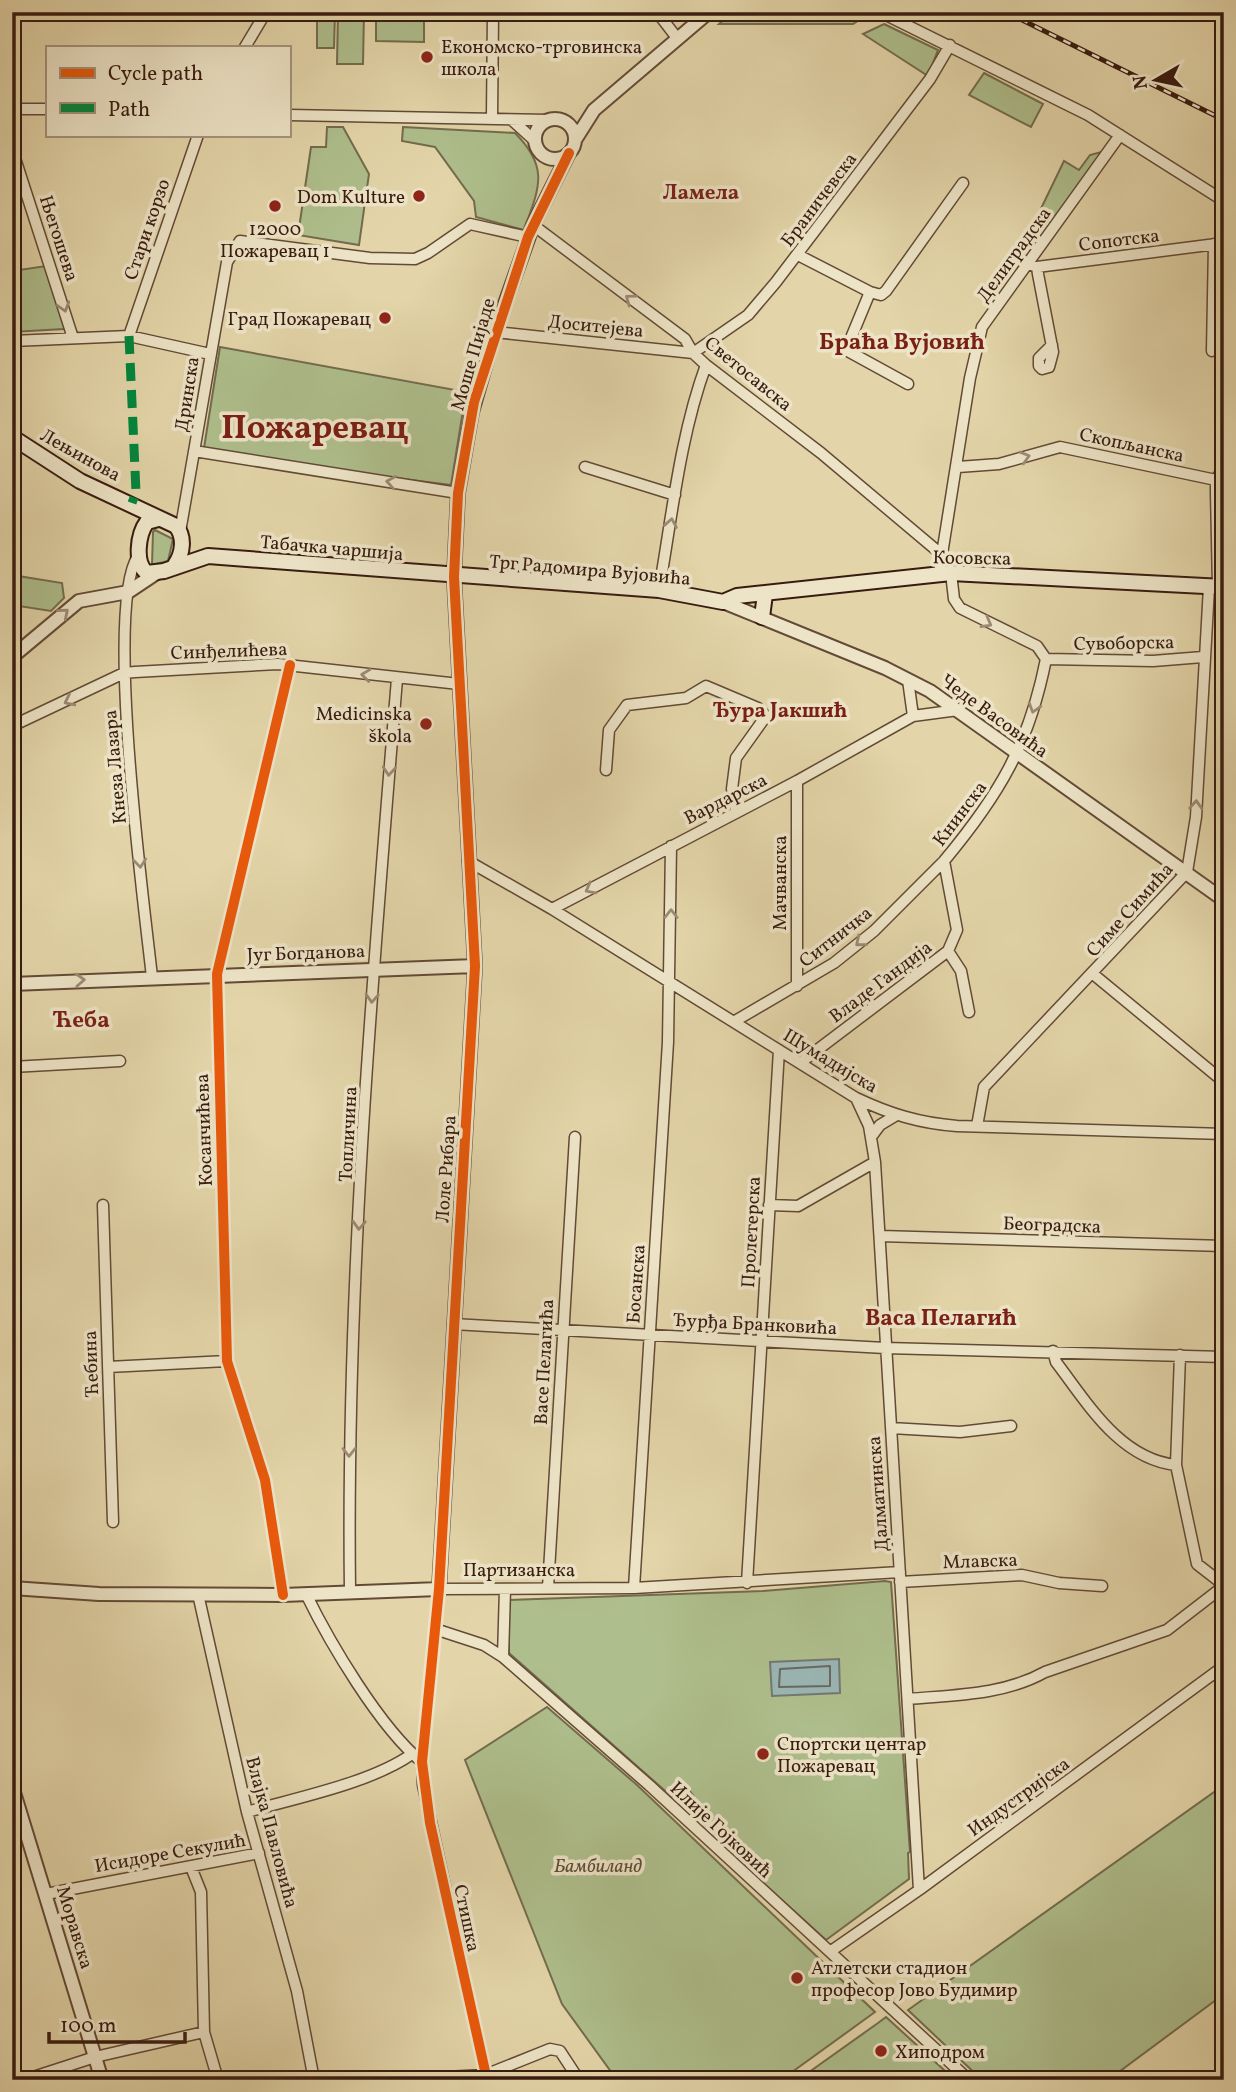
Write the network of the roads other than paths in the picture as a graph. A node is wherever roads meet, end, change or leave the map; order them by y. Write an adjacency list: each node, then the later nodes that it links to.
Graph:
1 (267, 12): 8 (street)
2 (493, 12): 13 (street)
3 (657, 12): 6 (street)
4 (709, 12): 6 (street, Моше Пијаде)
5 (880, 12): 7 (street)
6 (677, 38): 11 (street, Моше Пијаде)
7 (950, 45): 16 (street); 28 (street, Браничевска)
8 (246, 46)
9 (12, 109): 10 (street)
10 (46, 109)
11 (594, 110): 15 (street, Моше Пијаде); 18 (street, Моше Пијаде)
12 (290, 115): 13 (street)
13 (492, 117): 14 (street)
14 (512, 120): 15 (street); 19 (street)
15 (555, 120): 18 (street); 19 (street)
16 (1120, 135): 25 (street); 29 (street, Делиградска)
17 (198, 136): 32 (street, Стари корзо)
18 (575, 140): 21 (street, Моше Пијаде)
19 (535, 141): 22 (street)
20 (12, 149): 33 (street, Његошева, one-way to 33)
21 (569, 153): 22 (street); 24 (street, Моше Пијаде)
22 (544, 156): 24 (street)
23 (963, 183): 30 (street)
24 (551, 186): 26 (street, Моше Пијаде)
25 (1224, 201)
26 (530, 231): 31 (street, Моше Пијаде); 37 (street, Светосавска, one-way to 26); 38 (street, Дринска)
27 (1219, 243): 29 (street, Сопотска); 36 (street, Сопотска)
28 (798, 255): 30 (street); 37 (street, Браничевска)
29 (1033, 266): 35 (street); 44 (street, Делиградска)
30 (870, 292): 40 (street)
31 (495, 332): 37 (street, Доситејева); 47 (street, Моше Пијаде)
32 (129, 336): 33 (street); 38 (street)
33 (73, 338): 34 (street)
34 (12, 341)
35 (1052, 345)
36 (1212, 351)
37 (693, 353): 39 (street, Светосавска)
38 (210, 354): 42 (street, Дринска)
39 (706, 365): 48 (street); 53 (street, Светосавска)
40 (908, 384)
41 (12, 437): 49 (main road, Лењинова)
42 (194, 450): 47 (street, one-way to 42); 52 (street, Дринска)
43 (585, 467): 48 (street)
44 (958, 467): 46 (street, Скопљанска, one-way to 46); 53 (street, Делиградска)
45 (1224, 467): 46 (street)
46 (1216, 480): 60 (street, Симе Симића)
47 (458, 493): 59 (street, Моше Пијаде)
48 (676, 495): 61 (street, one-way to 48)
49 (132, 503): 50 (main road, Лењинова); 51 (main road, Лењинова)
50 (158, 519): 51 (main road); 52 (main road)
51 (142, 531): 54 (main road)
52 (181, 535): 55 (main road, Табачка чаршија); 56 (main road)
53 (941, 554): 58 (street, Делиградска)
54 (139, 555): 57 (main road); 62 (street, Кнеза Лазара)
55 (208, 556): 56 (main road, Табачка чаршија); 59 (main road, Табачка чаршија)
56 (175, 565): 57 (main road)
57 (158, 572): 62 (street)
58 (945, 573): 60 (main road, Косовска); 63 (main road, Косовска); 68 (street, Сувоборска, one-way to 68)
59 (454, 577): 61 (main road, Трг Радомира Вујовића); 73 (street, Лоле Рибара)
60 (1217, 587): 67 (street, Симе Симића)
61 (659, 590): 64 (main road, Трг Радомира Вујовића)
62 (128, 592): 66 (street, one-way to 62); 70 (street, Кнеза Лазара)
63 (765, 594): 64 (main road, Косовска); 65 (main road)
64 (723, 602): 65 (street, Чеде Васовића)
65 (762, 617): 72 (street, Чеде Васовића)
66 (12, 657)
67 (1203, 657): 68 (street, Сувоборска); 84 (street, Симе Симића, one-way to 67)
68 (1046, 659): 77 (street, Сувоборска, one-way to 77)
69 (290, 665): 70 (street, Синђелићева); 71 (street, Синђелићева, one-way to 69); 90 (street, Косанчићева)
70 (124, 673): 76 (street, Синђелићева, one-way to 76); 92 (street, Кнеза Лазара, one-way to 92)
71 (397, 678): 73 (street, Синђелићева); 89 (street, Топличина, one-way to 89)
72 (908, 680): 74 (street, Чеде Васовића); 75 (street)
73 (459, 684): 82 (street, Лоле Рибара)
74 (958, 710): 75 (street, Вардарска); 77 (street, Чеде Васовића)
75 (913, 716): 79 (street, Вардарска)
76 (12, 726)
77 (1016, 755): 83 (street, Книнска); 84 (street, Чеде Васовића)
78 (606, 770): 80 (street)
79 (797, 781): 80 (street, Вардарска); 95 (street, Мачванска)
80 (736, 812): 81 (street, Вардарска)
81 (671, 846): 86 (street, Вардарска, one-way to 86); 93 (street, Босанска, one-way to 81)
82 (468, 861): 86 (street, Шумадијска); 88 (street, Лоле Рибара)
83 (944, 861): 87 (street, Книнска); 95 (street, Ситничка, one-way to 95)
84 (1187, 872): 85 (street, Чеде Васовића); 91 (street, Симе Симића)
85 (1224, 900)
86 (552, 909): 93 (street, Шумадијска)
87 (948, 951): 96 (street); 100 (street, Владе Гандија)
88 (475, 966): 89 (street, Југ Богданова); 114 (street, Лоле Рибара)
89 (374, 970): 90 (street, Југ Богданова); 137 (street, Топличина, one-way to 137)
90 (218, 974): 92 (street, Југ Богданова); 122 (street, Косанчићева)
91 (1093, 974): 102 (street); 105 (street, Симе Симића)
92 (152, 977): 94 (street, Југ Богданова, one-way to 92)
93 (670, 982): 97 (street, Шумадијска); 116 (street, Босанска)
94 (12, 984)
95 (797, 986): 97 (street, Ситничка)
96 (969, 1013)
97 (735, 1021): 98 (street, Шумадијска)
98 (779, 1050): 100 (street, Шумадијска); 111 (street, Пролетерска)
99 (120, 1061): 101 (street)
100 (800, 1063): 103 (street, Шумадијска)
101 (12, 1067)
102 (1224, 1082)
103 (856, 1098): 104 (street, Шумадијска); 108 (street, Далматинска)
104 (895, 1116): 105 (street, Шумадијска); 108 (street)
105 (978, 1126): 106 (street, Шумадијска)
106 (1224, 1134)
107 (575, 1137): 115 (street, Васе Пелагића)
108 (871, 1137): 109 (street, Далматинска)
109 (875, 1162): 111 (street); 112 (street, Далматинска)
110 (103, 1205): 123 (street, Ћебина)
111 (769, 1205): 117 (street, Пролетерска)
112 (880, 1236): 113 (street, Београдска); 118 (street, Далматинска)
113 (1224, 1247)
114 (453, 1324): 115 (street, Ђурђа Бранковића); 135 (street, Лоле Рибара)
115 (562, 1330): 116 (street, Ђурђа Бранковића); 133 (street, Васе Пелагића)
116 (649, 1335): 117 (street, Ђурђа Бранковића); 134 (street, Босанска)
117 (761, 1341): 118 (street, Ђурђа Бранковића); 129 (street, Пролетерска)
118 (885, 1348): 119 (street, Ђурђа Бранковића); 125 (street, Далматинска)
119 (1053, 1351): 120 (street, Ђурђа Бранковића); 126 (street)
120 (1180, 1355): 121 (street, Ђурђа Бранковића); 126 (street)
121 (1224, 1357)
122 (227, 1361): 123 (street); 140 (street, Косанчићева)
123 (108, 1367): 127 (street, Ћебина)
124 (1011, 1426): 125 (street)
125 (891, 1428): 128 (street, Далматинска)
126 (1176, 1465): 131 (street)
127 (113, 1521)
128 (900, 1577): 129 (street, Партизанска); 130 (street, Млавска); 144 (street, Далматинска)
129 (747, 1583): 134 (street, Партизанска)
130 (1102, 1586)
131 (1224, 1586): 144 (street)
132 (12, 1588): 138 (street, Партизанска)
133 (548, 1588): 134 (street, Партизанска); 136 (street, Партизанска)
134 (634, 1588)
135 (439, 1589): 136 (street, Партизанска); 137 (street, Партизанска); 141 (street, Лоле Рибара)
136 (505, 1589): 142 (street)
137 (350, 1592): 139 (street, Партизанска)
138 (198, 1594): 140 (street, Партизанска); 148 (street, Влајка Павловића)
139 (306, 1594): 140 (street, Партизанска); 145 (street)
140 (283, 1595)
141 (435, 1629): 142 (street, Илије Гојковић); 146 (street, Лоле Рибара)
142 (503, 1657): 153 (street, Илије Гојковић)
143 (1224, 1666): 151 (street, Индустријска)
144 (909, 1699): 151 (street, Далматинска)
145 (412, 1754): 146 (street); 148 (street)
146 (422, 1762): 156 (street, Стишка)
147 (12, 1786): 152 (street, Моравска)
148 (247, 1812): 149 (street, Влајка Павловића)
149 (259, 1853): 150 (street, Исидоре Секулић); 160 (street, Влајка Павловића)
150 (191, 1867): 152 (street, Исидоре Секулић); 154 (street)
151 (919, 1890): 153 (street, Индустријска)
152 (46, 1894): 155 (street, Моравска)
153 (831, 1951): 163 (street, Илије Гојковић)
154 (204, 2032): 155 (street); 159 (street)
155 (95, 2057): 157 (street); 158 (street, Моравска)
156 (486, 2077): 161 (street); 162 (street)
157 (24, 2080)
158 (102, 2080)
159 (218, 2080)
160 (314, 2080)
161 (385, 2080)
162 (579, 2080)
163 (969, 2080)

